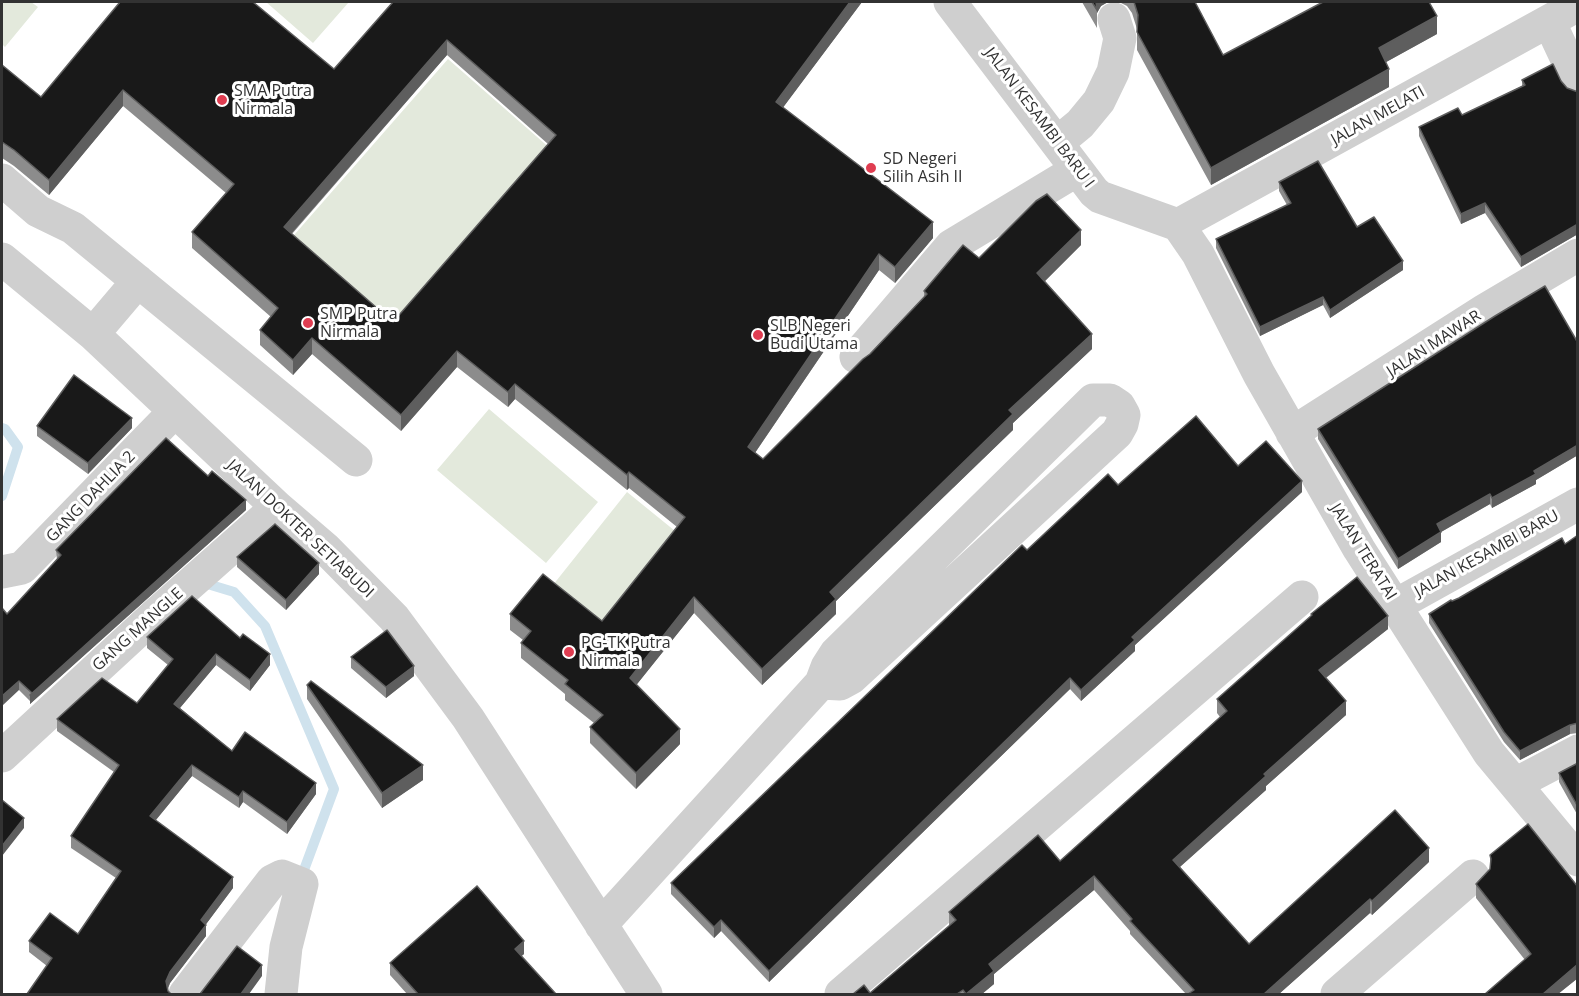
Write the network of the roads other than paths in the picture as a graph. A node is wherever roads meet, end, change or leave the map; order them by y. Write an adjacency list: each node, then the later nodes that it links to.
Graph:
1 (950, 2): 6 (street, JALAN KESAMBI BARU I)
2 (1578, 5): 4 (street, JALAN MELATI)
3 (1114, 19): 6 (street)
4 (1549, 21): 5 (street); 9 (street, JALAN MELATI)
5 (1578, 83)
6 (1057, 143): 7 (street, JALAN KESAMBI BARU I)
7 (1077, 170): 9 (street, JALAN KESAMBI BARU I); 14 (street)
8 (2, 180): 12 (street)
9 (1178, 225): 16 (street, JALAN TERATAI)
10 (1578, 255): 16 (street, JALAN MAWAR)
11 (2, 259): 13 (street, JALAN DOKTER SETIABUDI)
12 (138, 281): 13 (street); 17 (street)
13 (93, 334): 15 (street, JALAN DOKTER SETIABUDI)
14 (856, 357)
15 (175, 411): 19 (street, JALAN DOKTER SETIABUDI); 20 (street, GANG DAHLIA 2)
16 (1292, 433): 22 (street, JALAN TERATAI)
17 (356, 460)
18 (1578, 504): 22 (street, JALAN KESAMBI BARU)
19 (277, 507): 25 (street, GANG MANGLE); 29 (street, JALAN DOKTER SETIABUDI)
20 (12, 570)
21 (1302, 597): 33 (street)
22 (1396, 605): 26 (street, JALAN TERATAI)
23 (821, 683): 23 (street); 29 (street)
24 (1578, 751): 26 (street)
25 (2, 756)
26 (1515, 784): 27 (street, JALAN TERATAI)
27 (1578, 860)
28 (1473, 876): 34 (street)
29 (601, 925): 32 (street, JALAN DOKTER SETIABUDI)
30 (185, 994): 31 (street)
31 (281, 994)
32 (646, 994)
33 (841, 994)
34 (1337, 994)

